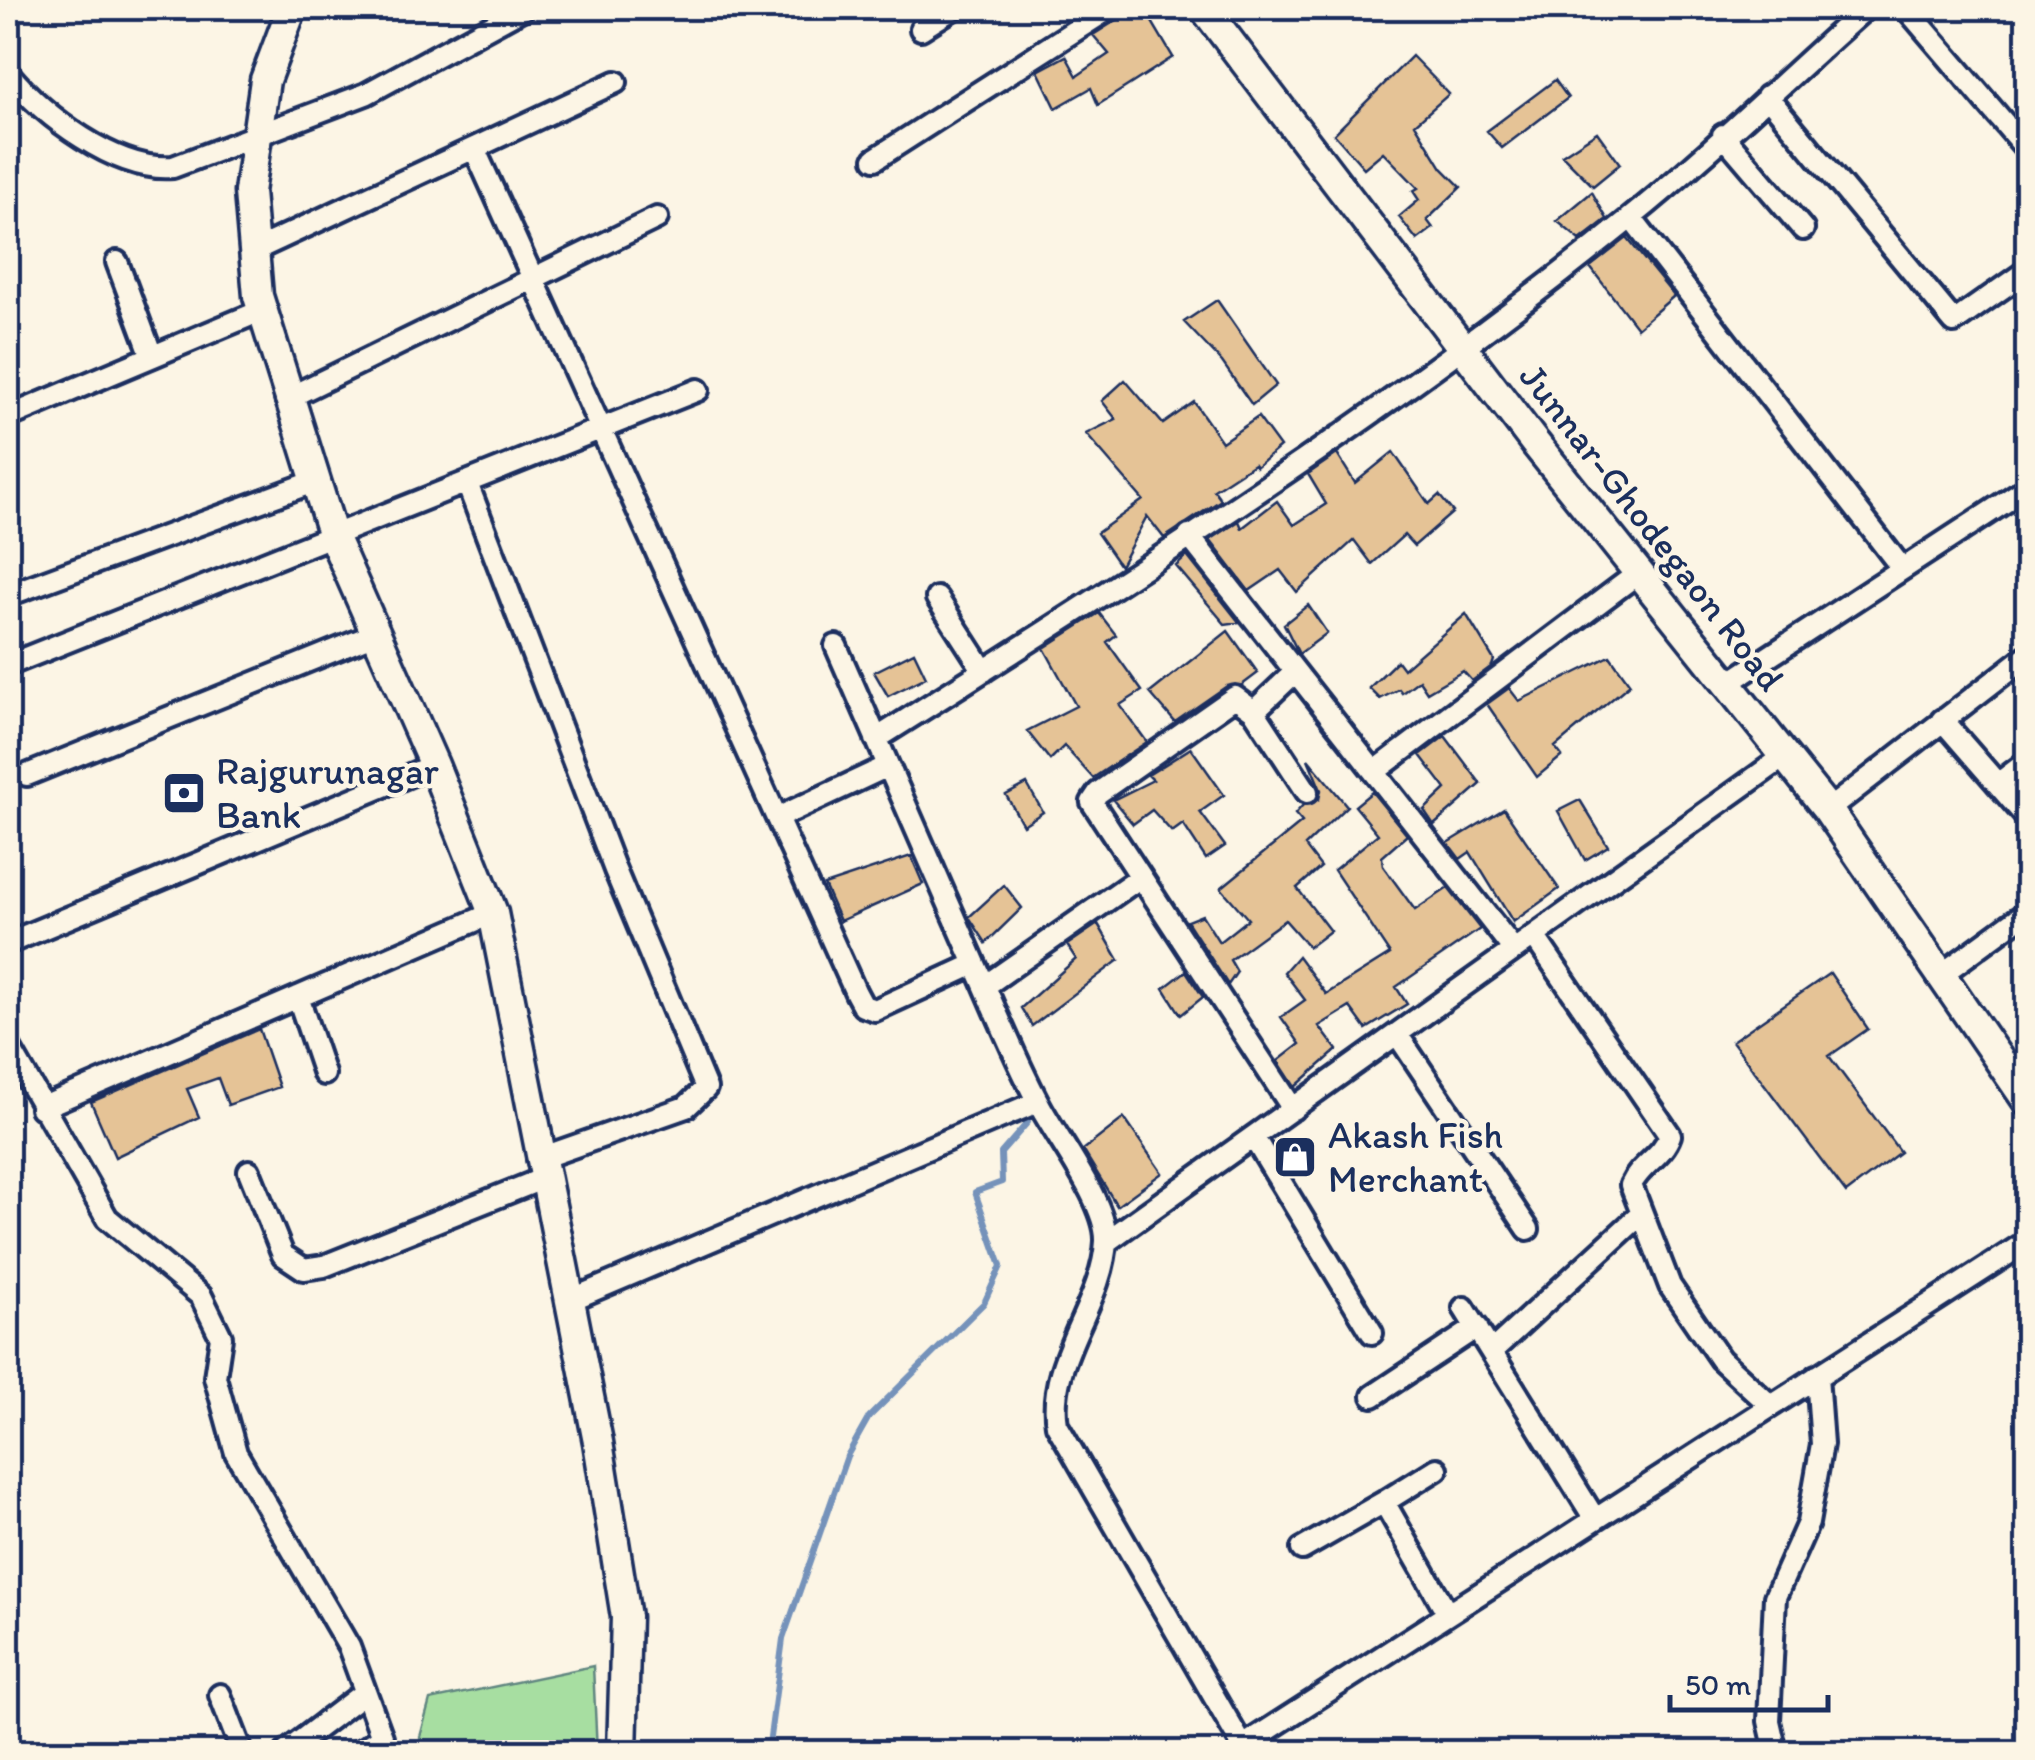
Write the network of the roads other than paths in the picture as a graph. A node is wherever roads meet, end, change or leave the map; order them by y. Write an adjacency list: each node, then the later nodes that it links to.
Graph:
1 (292, 8): 13 (street)
2 (524, 8): 13 (street)
3 (954, 8): 8 (street)
4 (1110, 8): 16 (street)
5 (1204, 8): 25 (street, Junnar-Ghodegaon Road)
6 (1866, 8): 11 (street)
7 (1906, 8): 15 (street)
8 (922, 29)
9 (8, 73): 13 (street)
10 (616, 82): 14 (street)
11 (1767, 96): 12 (street); 22 (street)
12 (1723, 135): 18 (street); 19 (street)
13 (257, 137): 20 (street)
14 (474, 148): 20 (street); 23 (street)
15 (2028, 151)
16 (875, 159)
17 (657, 218): 23 (street)
18 (1630, 218): 25 (street); 36 (street)
19 (1802, 230)
20 (253, 251): 24 (street)
21 (117, 262): 26 (street)
22 (2028, 270)
23 (534, 276): 28 (street); 30 (street)
24 (263, 310): 26 (street); 28 (street)
25 (1462, 346): 35 (street); 37 (street, Junnar-Ghodegaon Road)
26 (152, 356): 29 (street)
27 (698, 390): 30 (street)
28 (286, 399): 31 (street)
29 (8, 416)
30 (602, 429): 32 (street); 59 (street)
31 (313, 482): 34 (street); 38 (street)
32 (467, 483): 34 (street); 79 (street)
33 (2028, 487): 36 (street)
34 (332, 536): 40 (street); 43 (street)
35 (1189, 536): 44 (street); 45 (street)
36 (1901, 568): 46 (street)
37 (1637, 574): 46 (street, Junnar-Ghodegaon Road); 54 (street)
38 (8, 595)
39 (937, 598): 44 (street)
40 (375, 634): 52 (street); 55 (street)
41 (836, 646): 49 (street)
42 (2028, 656): 48 (street)
43 (8, 665)
44 (984, 671): 49 (street)
45 (1296, 672): 47 (street); 54 (street)
46 (1730, 682): 50 (street, Junnar-Ghodegaon Road)
47 (1254, 711): 57 (street); 61 (street)
48 (1942, 720): 56 (street); 58 (street)
49 (876, 739): 53 (street)
50 (1786, 756): 58 (street, Junnar-Ghodegaon Road); 64 (street)
51 (2028, 761): 56 (street)
52 (434, 765): 63 (street); 65 (street)
53 (888, 766): 59 (street); 67 (street)
54 (1374, 772): 66 (street)
55 (27, 775)
56 (1999, 783): 60 (street)
57 (1307, 792)
58 (1828, 810): 68 (street, Junnar-Ghodegaon Road)
59 (777, 818): 67 (street)
60 (2028, 819)
61 (1139, 878): 69 (street); 77 (street)
62 (2028, 910): 68 (street)
63 (493, 914): 70 (street); 79 (street)
64 (1534, 936): 66 (street); 81 (street)
65 (8, 944)
66 (1514, 950): 71 (street)
67 (975, 964): 69 (street)
68 (1938, 977): 75 (street, Junnar-Ghodegaon Road)
69 (985, 986): 74 (street)
70 (298, 997): 73 (street); 76 (street)
71 (1397, 1034): 77 (street); 82 (street)
72 (8, 1045): 76 (street)
73 (324, 1074)
74 (1038, 1102): 84 (street); 85 (street)
75 (2028, 1102)
76 (41, 1108): 98 (street)
77 (1293, 1109): 78 (street)
78 (1254, 1138): 84 (street); 88 (street)
79 (540, 1169): 80 (street); 85 (street)
80 (249, 1171)
81 (1640, 1214): 89 (street); 92 (street)
82 (1528, 1229)
83 (2028, 1241): 90 (street)
84 (1106, 1242): 101 (street)
85 (568, 1301): 105 (street)
86 (1464, 1308): 87 (street)
87 (1477, 1328): 89 (street); 91 (street)
88 (1372, 1334)
89 (1493, 1350): 95 (street)
90 (1817, 1376): 92 (street); 106 (street)
91 (1373, 1396)
92 (1771, 1406): 95 (street)
93 (1437, 1468): 94 (street)
94 (1384, 1502): 96 (street); 97 (street)
95 (1595, 1519): 97 (street)
96 (1302, 1548)
97 (1448, 1614): 101 (street)
98 (365, 1692): 100 (street); 103 (street)
99 (220, 1696): 102 (street)
100 (382, 1745): 104 (street)
101 (1245, 1749)
102 (242, 1752)
103 (286, 1752)
104 (358, 1752)
105 (622, 1752)
106 (1776, 1752)

